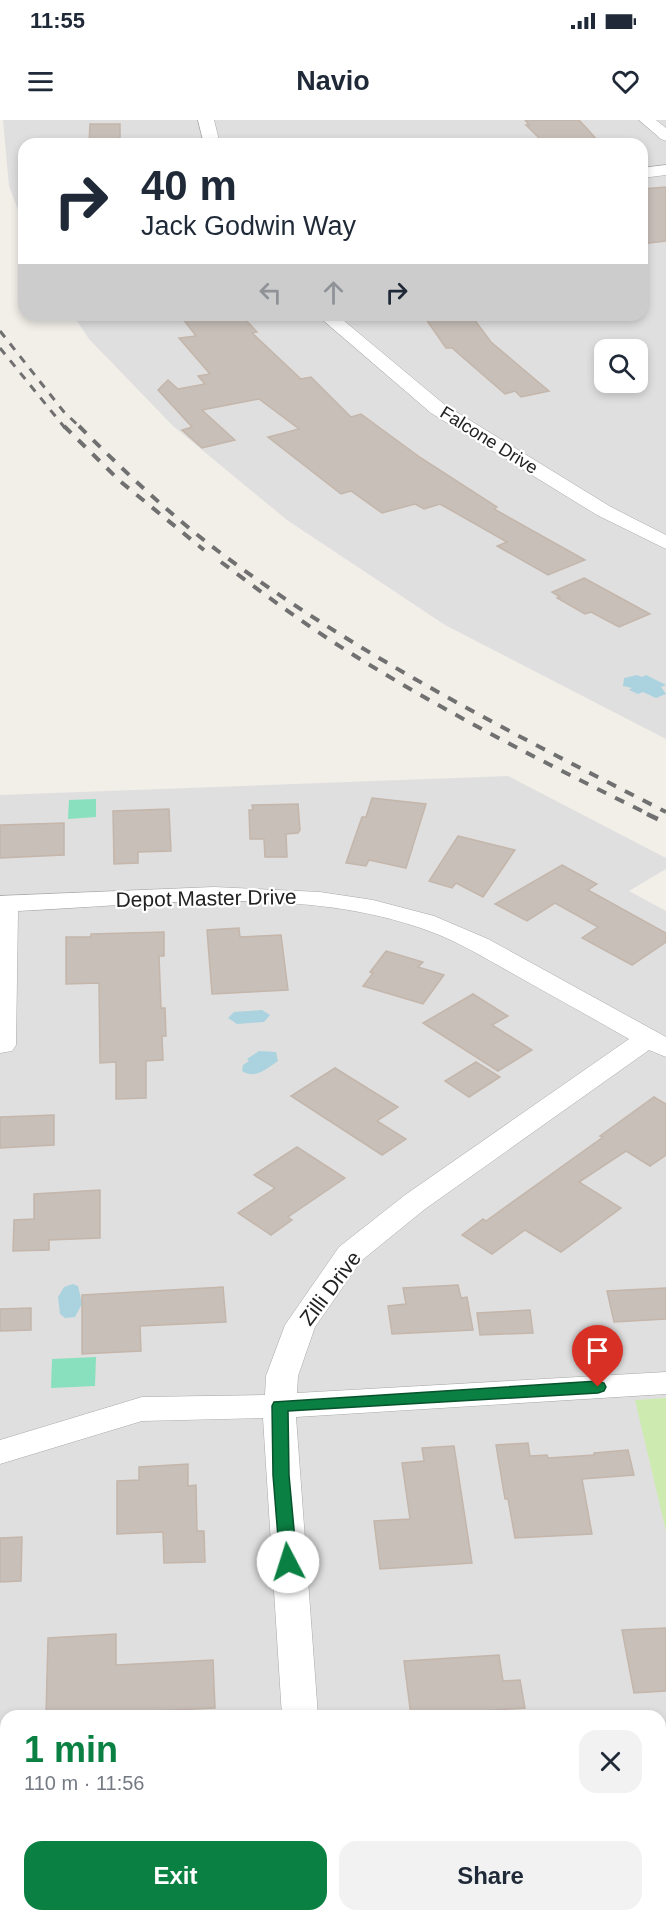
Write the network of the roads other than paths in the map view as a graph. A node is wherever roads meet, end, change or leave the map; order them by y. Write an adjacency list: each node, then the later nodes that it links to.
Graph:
1 (206, 120): 4 (street)
2 (647, 120): 3 (street)
3 (666, 136)
4 (210, 138)
5 (666, 170): 6 (street)
6 (648, 172)
7 (333, 321): 9 (street, Falcone Drive)
8 (666, 519): 9 (street)
9 (639, 529): 10 (street, Falcone Drive)
10 (666, 543)
11 (3, 904): 12 (street, Depot Master Drive); 13 (street)
12 (657, 1043): 15 (street, Zilli Drive)
13 (2, 1045)
14 (666, 1383): 15 (street)
15 (280, 1406): 16 (street); 17 (street, Zilli Drive)
16 (0, 1452)
17 (300, 1710)

